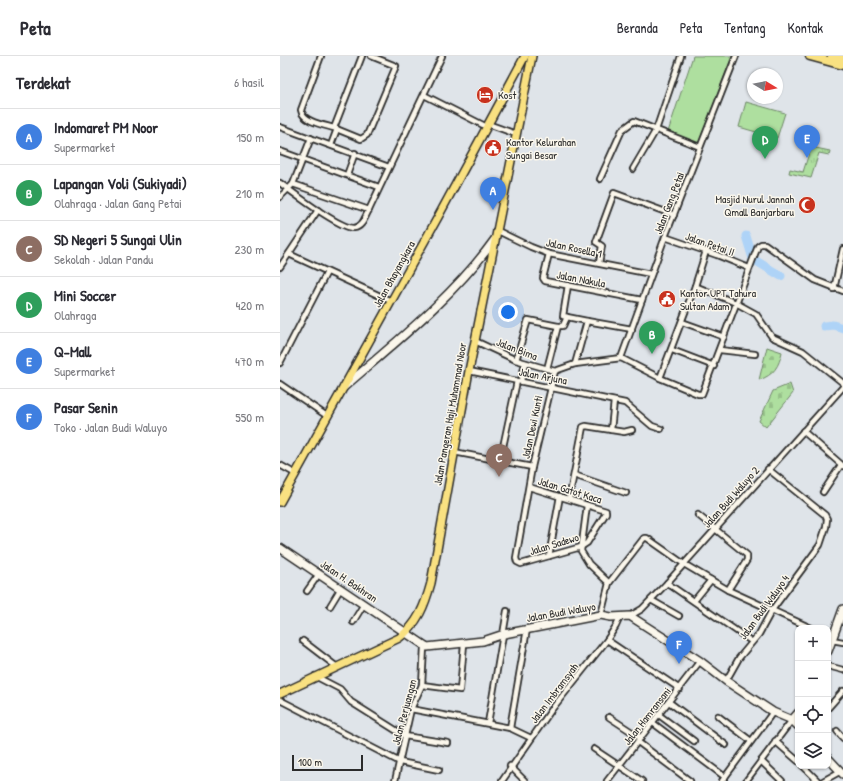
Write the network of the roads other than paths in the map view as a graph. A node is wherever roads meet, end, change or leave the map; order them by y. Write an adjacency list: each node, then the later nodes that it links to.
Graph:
1 (321, 56): 17 (street)
2 (362, 56): 17 (street)
3 (371, 56): 17 (street)
4 (442, 56): 14 (street)
5 (532, 56): 12 (main road, Jalan Pangeran Haji Muhammad Noor)
6 (681, 56): 18 (street)
7 (736, 56): 22 (street, Jalan Gang Petai)
8 (810, 56): 13 (highway)
9 (832, 56): 11 (highway)
10 (523, 59): 12 (main road); 15 (main road, Jalan Bhayangkara)
11 (843, 59)
12 (530, 64): 19 (main road, Jalan Pangeran Haji Muhammad Noor)
13 (843, 65)
14 (424, 94): 15 (street); 26 (street)
15 (488, 126): 19 (street); 57 (main road, Jalan Bhayangkara)
16 (280, 127): 20 (street)
17 (336, 129): 21 (street)
18 (656, 130): 22 (street); 27 (street); 29 (street)
19 (516, 134): 38 (main road, Jalan Pangeran Haji Muhammad Noor)
20 (311, 138): 21 (street); 25 (street)
21 (331, 145): 24 (street)
22 (700, 146): 37 (street, Jalan Gang Petai)
23 (280, 151): 25 (street)
24 (355, 153): 26 (street); 28 (street)
25 (302, 160): 28 (street); 31 (street)
26 (390, 166): 32 (street)
27 (633, 169)
28 (347, 175): 32 (street)
29 (600, 179)
30 (280, 183): 33 (street)
31 (293, 184): 33 (street); 36 (street)
32 (380, 187): 36 (street)
33 (288, 189): 34 (street); 35 (street)
34 (280, 197)
35 (318, 210): 36 (street); 43 (street)
36 (368, 210)
37 (674, 215): 39 (street, Jalan Gang Petai); 47 (street)
38 (496, 230): 40 (main road, Jalan Pangeran Haji Muhammad Noor); 44 (street, Jalan Rosella 1)
39 (665, 237): 42 (street, Jalan Petai II); 51 (street, Jalan Gang Petai)
40 (495, 239): 45 (street); 46 (main road, Jalan Pangeran Haji Muhammad Noor)
41 (843, 248): 54 (street)
42 (706, 251): 49 (street, Jalan Petai II); 53 (street)
43 (288, 254): 48 (street); 50 (street)
44 (549, 254): 47 (street, Jalan Rosella 1); 52 (street, Jalan Nakula)
45 (482, 258): 46 (street); 76 (street)
46 (490, 263): 65 (main road, Jalan Pangeran Haji Muhammad Noor)
47 (599, 263): 51 (street, Jalan Rosella 1)
48 (280, 267)
49 (749, 268): 54 (street); 58 (street)
50 (327, 272): 57 (street); 72 (street)
51 (652, 274): 56 (street, Jalan Gang Petai)
52 (568, 285): 56 (street, Jalan Nakula); 59 (street)
53 (695, 286): 58 (street); 61 (street)
54 (834, 288): 55 (street)
55 (843, 291)
56 (642, 300): 63 (street, Jalan Gang Petai)
57 (391, 301): 70 (main road, Jalan Bhayangkara)
58 (736, 303): 64 (street); 82 (street)
59 (567, 317): 60 (street); 62 (street)
60 (587, 321): 63 (street); 74 (street)
61 (682, 322): 64 (street); 66 (street)
62 (558, 326): 71 (street); 77 (street)
63 (632, 329): 69 (street, Jalan Gang Petai)
64 (724, 337): 67 (street)
65 (475, 341): 71 (street, Jalan Bima); 78 (main road, Jalan Pangeran Haji Muhammad Noor)
66 (672, 350): 75 (street); 80 (street)
67 (720, 350): 68 (street); 75 (street)
68 (755, 354)
69 (621, 358): 74 (street); 80 (street)
70 (359, 360): 76 (street); 86 (main road, Jalan Bhayangkara)
71 (516, 360): 73 (street, Jalan Bima)
72 (280, 363)
73 (525, 363): 77 (street, Jalan Bima); 81 (street)
74 (575, 364): 79 (street)
75 (714, 366): 80 (street)
76 (366, 369): 86 (street)
77 (547, 369): 79 (street, Jalan Bima)
78 (469, 371): 81 (street, Jalan Arjuna); 93 (main road, Jalan Pangeran Haji Muhammad Noor)
79 (555, 371): 84 (street, Jalan Dewi Kunti)
80 (660, 378)
81 (519, 381): 84 (street, Jalan Arjuna); 94 (street)
82 (843, 383)
83 (280, 384): 88 (street)
84 (550, 386): 87 (street, Jalan Arjuna); 97 (street, Jalan Dewi Kunti)
85 (843, 387): 92 (street, Jalan Budi Waluyo 2)
86 (342, 390): 88 (main road, Jalan Bhayangkara)
87 (614, 401): 89 (street, Jalan Arjuna); 90 (street)
88 (327, 416): 99 (main road, Jalan Bhayangkara)
89 (661, 429)
90 (611, 430): 91 (street); 100 (street)
91 (632, 430)
92 (803, 431): 96 (street); 98 (street, Jalan Budi Waluyo 2)
93 (454, 452): 94 (street); 136 (main road, Jalan Pangeran Haji Muhammad Noor)
94 (500, 461): 97 (street)
95 (280, 465): 99 (street)
96 (842, 466): 102 (street)
97 (532, 467): 101 (street, Jalan Dewi Kunti)
98 (768, 469): 110 (street, Jalan Budi Waluyo 2); 127 (street, Jalan Budi Waluyo 4)
99 (296, 474): 105 (main road, Jalan Bhayangkara)
100 (574, 475): 103 (street); 106 (street)
101 (529, 487): 104 (street, Jalan Gatot Kaca); 113 (street, Jalan Sadewo)
102 (823, 492)
103 (626, 493)
104 (560, 496): 106 (street, Jalan Gatot Kaca); 113 (street)
105 (281, 498)
106 (569, 499): 107 (street, Jalan Gatot Kaca)
107 (587, 504): 108 (street, Jalan Gatot Kaca); 111 (street)
108 (606, 511): 111 (street, Jalan Sadewo)
109 (698, 515): 110 (street)
110 (716, 529): 114 (street, Jalan Budi Waluyo 2); 120 (street)
111 (581, 547): 113 (street, Jalan Sadewo); 117 (street)
112 (280, 548): 115 (street, Jalan H. Bakhran)
113 (550, 556)
114 (684, 564): 116 (street); 117 (street); 118 (street, Jalan Budi Waluyo 2)
115 (319, 574): 119 (street, Jalan H. Bakhran); 121 (street)
116 (711, 580): 120 (street); 123 (street)
117 (610, 583): 129 (street)
118 (667, 583): 122 (street, Jalan Budi Waluyo 2); 123 (street)
119 (341, 588): 124 (street, Jalan H. Bakhran); 125 (street)
120 (728, 590): 127 (street)
121 (307, 591)
122 (651, 600): 130 (street, Jalan Budi Waluyo 2); 131 (street)
123 (694, 601): 141 (street)
124 (364, 604): 133 (street); 136 (street, Jalan H. Bakhran)
125 (330, 606)
126 (843, 609): 138 (street)
127 (772, 610): 134 (street); 141 (street, Jalan Budi Waluyo 4)
128 (507, 611): 137 (street)
129 (601, 615): 132 (street, Jalan Budi Waluyo); 135 (street, Jalan Budi Waluyo)
130 (630, 616): 132 (street, Jalan Budi Waluyo); 145 (street)
131 (679, 616)
132 (620, 617): 139 (street, Jalan Imbramsyah)
133 (353, 622)
134 (804, 625)
135 (526, 629): 137 (street, Jalan Budi Waluyo); 168 (street)
136 (405, 633): 144 (street); 146 (main road, Jalan Pangeran Haji Muhammad Noor)
137 (504, 634): 143 (street, Jalan Budi Waluyo); 167 (street)
138 (831, 638): 142 (street)
139 (607, 640): 152 (street); 171 (street, Jalan Imbramsyah)
140 (304, 641): 146 (street)
141 (752, 641): 150 (street, Jalan Budi Waluyo 4)
142 (843, 642)
143 (464, 644): 144 (street, Jalan Budi Waluyo); 151 (street)
144 (424, 647): 151 (street, Jalan Perjuangan)
145 (700, 661): 150 (street); 152 (street, Jalan Hamransani)
146 (337, 667): 149 (main road, Jalan Pangeran Haji Muhammad Noor)
147 (831, 667): 148 (street)
148 (843, 670)
149 (315, 676): 154 (main road, Jalan Pangeran Haji Muhammad Noor); 170 (street)
150 (726, 681): 159 (street)
151 (422, 685): 158 (street, Jalan Perjuangan)
152 (680, 689): 156 (street, Jalan Hamransani)
153 (843, 691): 157 (street)
154 (280, 694)
155 (280, 700): 184 (street)
156 (669, 702): 160 (street, Jalan Hamransani); 179 (street)
157 (831, 705)
158 (411, 709): 167 (street); 170 (street, Jalan Perjuangan)
159 (773, 712): 164 (street); 175 (street)
160 (659, 715): 165 (street, Jalan Hamransani); 174 (street)
161 (718, 716): 175 (street)
162 (795, 716): 164 (street)
163 (609, 718): 172 (street)
164 (792, 720): 166 (street); 176 (street)
165 (653, 723): 172 (street, Jalan Hamransani); 190 (street)
166 (795, 723)
167 (488, 724): 168 (street)
168 (510, 728): 171 (street)
169 (843, 728): 173 (street)
170 (405, 736): 178 (street); 184 (street, Jalan Perjuangan)
171 (531, 738): 186 (street, Jalan Imbramsyah)
172 (642, 738): 177 (street, Jalan Hamransani)
173 (843, 738)
174 (694, 741)
175 (751, 741): 190 (street)
176 (775, 741): 181 (street); 182 (street)
177 (638, 742): 185 (street, Jalan Hamransani); 196 (street)
178 (448, 743)
179 (726, 745)
180 (594, 749): 185 (street)
181 (795, 758)
182 (761, 761): 197 (street); 198 (street)
183 (831, 761): 189 (street)
184 (400, 762): 188 (street); 191 (street, Jalan Perjuangan)
185 (619, 764): 194 (street, Jalan Hamransani); 195 (street)
186 (510, 766): 192 (street, Jalan Imbramsyah); 193 (street)
187 (806, 769): 199 (street)
188 (439, 770)
189 (842, 772): 200 (street)
190 (724, 779)
191 (395, 781)
192 (502, 781)
193 (525, 781)
194 (607, 781)
195 (642, 781)
196 (690, 781)
197 (746, 781)
198 (782, 781)
199 (818, 781)
200 (823, 781)

